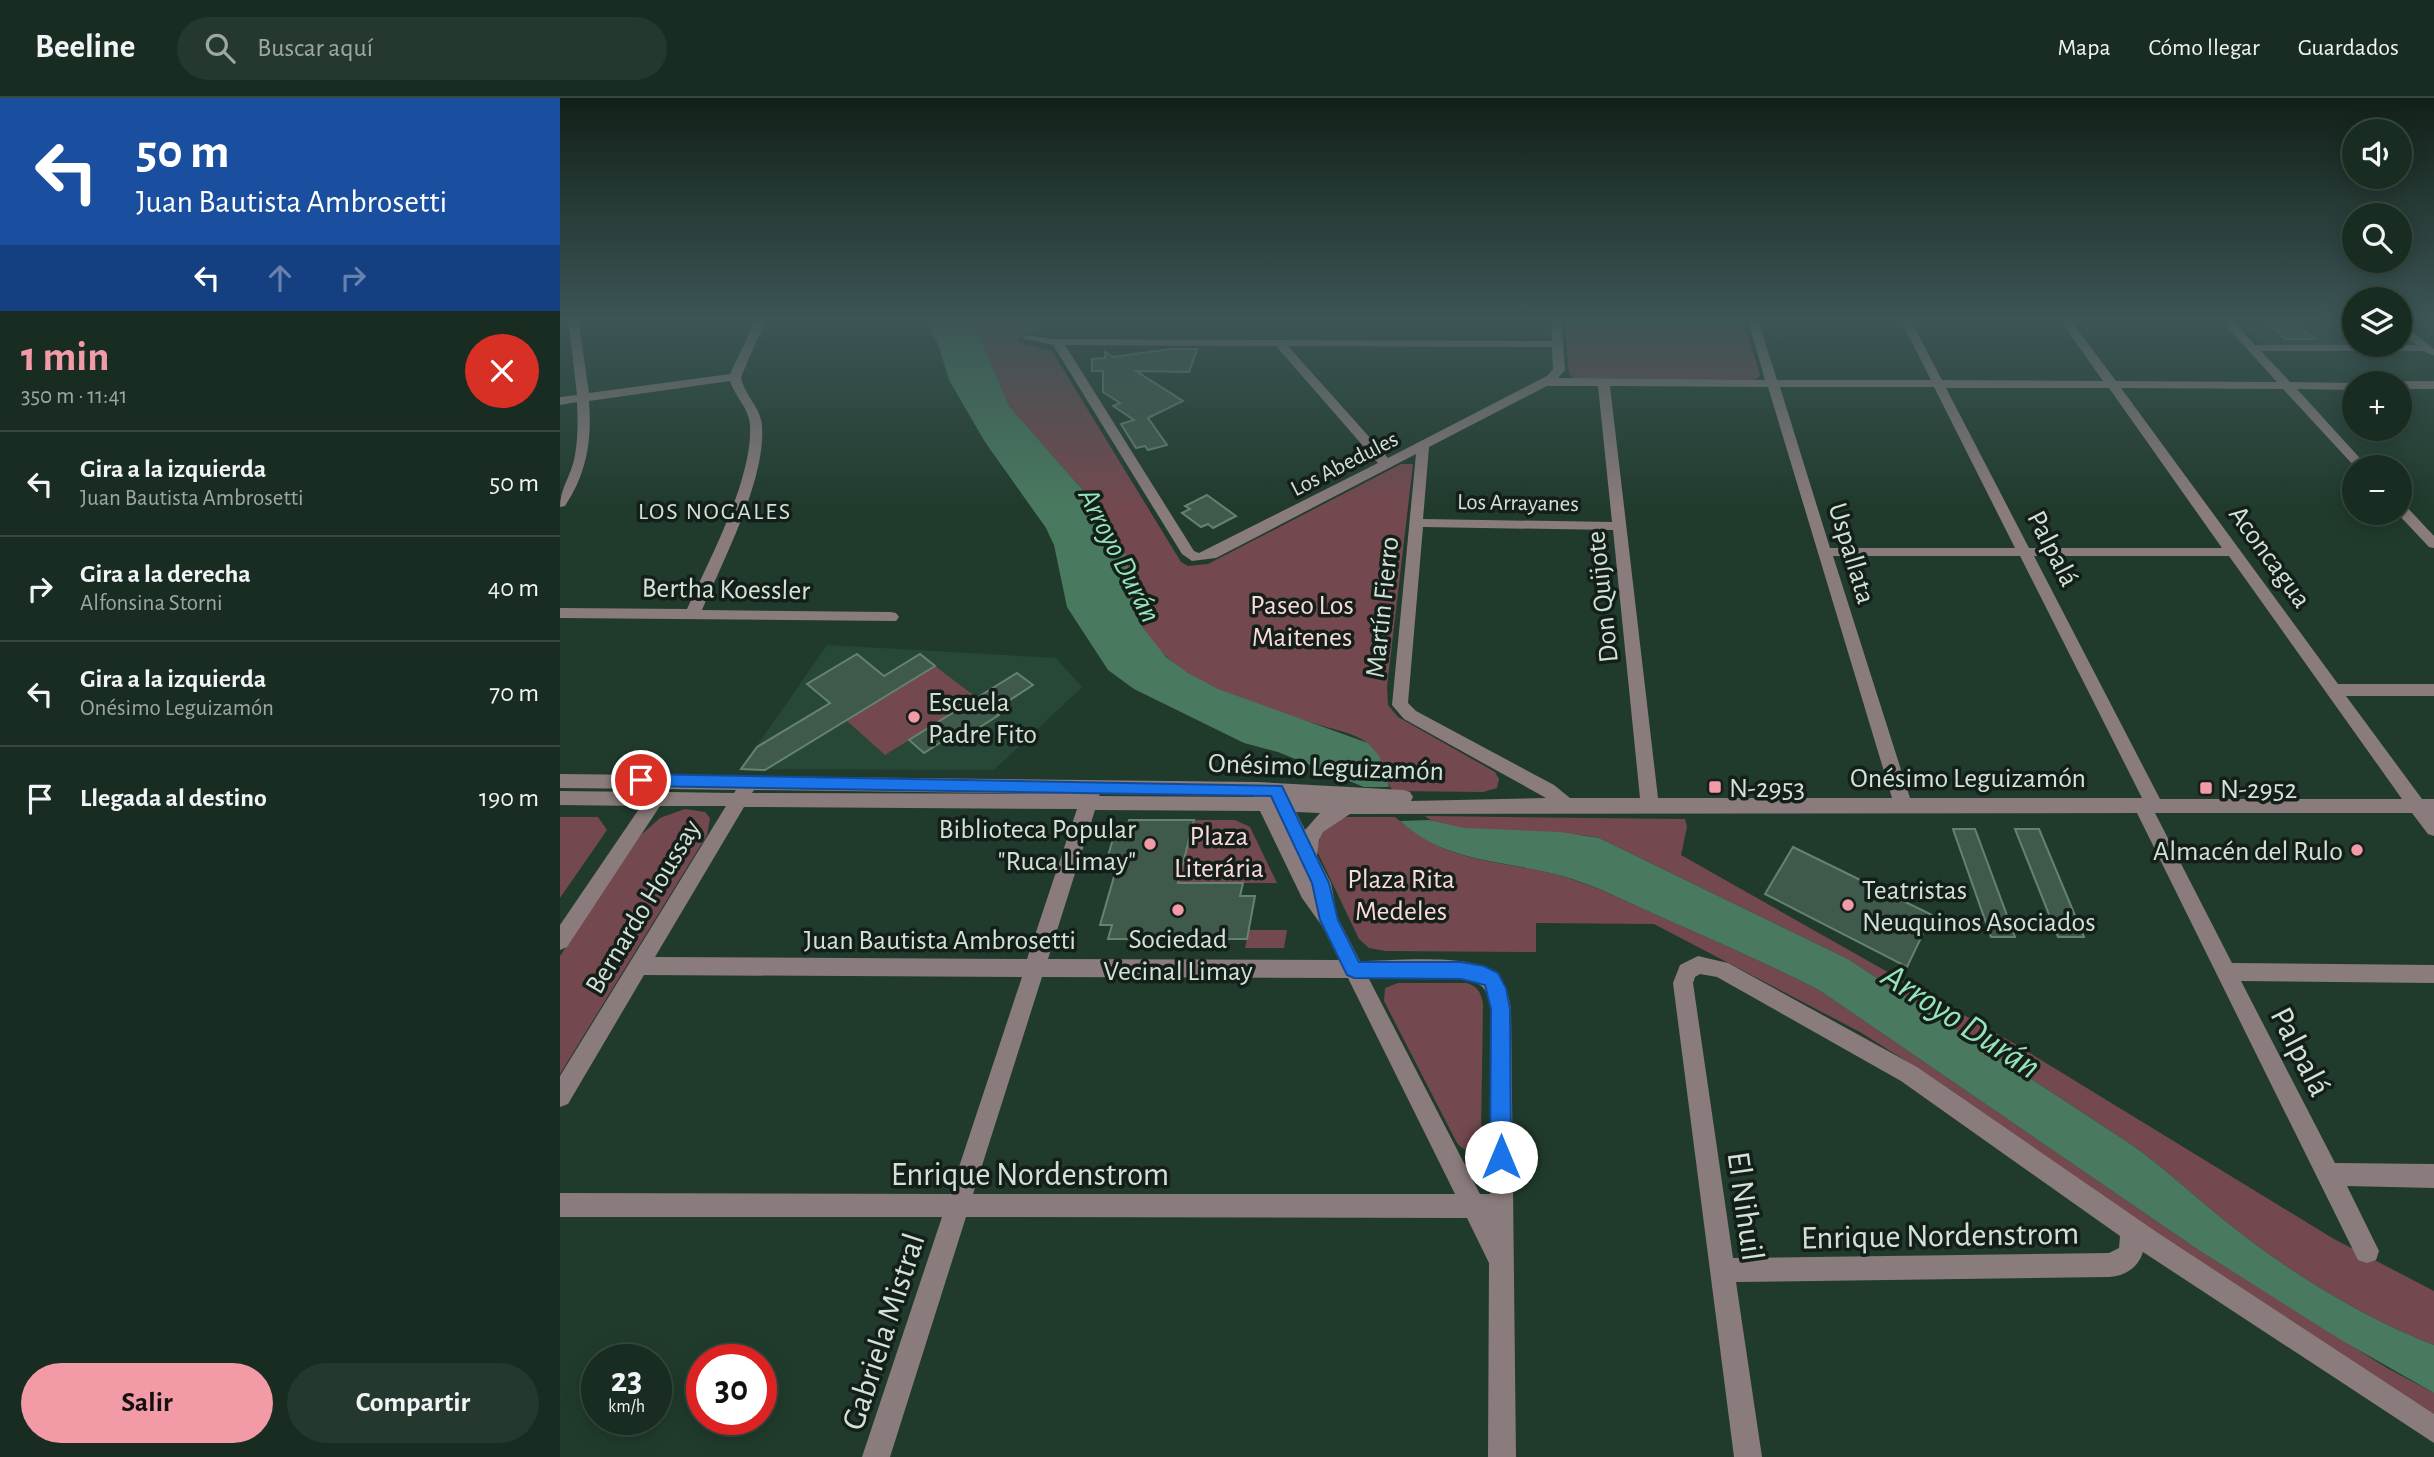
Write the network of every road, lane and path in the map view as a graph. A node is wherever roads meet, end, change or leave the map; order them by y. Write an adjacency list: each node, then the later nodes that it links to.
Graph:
1 (581, 380): 18 (street)
2 (707, 380): 18 (street)
3 (735, 380): 32 (street)
4 (1081, 380): 22 (street, Los Abedules)
5 (1312, 380): 22 (street)
6 (1936, 380): 12 (street, Palpalá)
7 (2109, 380): 15 (street, Aconcagua)
8 (2282, 380): 17 (street)
9 (1547, 382): 10 (street); 20 (street, Los Abedules)
10 (1604, 383): 11 (street); 26 (street, Don Quijote)
11 (1772, 383): 12 (street); 28 (street, Uspallata)
12 (1938, 385): 15 (street); 29 (street, Palpalá)
13 (2412, 385): 14 (street)
14 (2434, 385)
15 (2113, 386): 17 (street); 30 (street, Aconcagua)
16 (2342, 386): 17 (street)
17 (2288, 387): 21 (street)
18 (584, 396): 19 (street); 23 (street)
19 (560, 401)
20 (1423, 446): 22 (street, Los Abedules); 25 (street, Martín Fierro)
21 (2351, 455)
22 (1387, 465)
23 (560, 503)
24 (2412, 521): 27 (street)
25 (1416, 523): 26 (street, Los Arrayanes); 44 (street, Martín Fierro)
26 (1620, 526): 45 (street, Don Quijote)
27 (2434, 544)
28 (1825, 552): 29 (street); 46 (street, Uspallata)
29 (2024, 552): 30 (street); 47 (street, Palpalá)
30 (2233, 552): 34 (street, Aconcagua)
31 (560, 613): 32 (street, Bertha Koessler)
32 (693, 614): 33 (street, Bertha Koessler)
33 (891, 617)
34 (2333, 690): 35 (street); 48 (street, Aconcagua)
35 (2434, 690)
36 (560, 780): 37 (street, Onésimo Leguizamón)
37 (668, 780): 38 (street, Onésimo Leguizamón); 42 (street, Bernardo Houssay)
38 (745, 790): 39 (street, Onésimo Leguizamón); 42 (street, Onésimo Leguizamón); 54 (street, Bernardo Houssay)
39 (1091, 795): 40 (street, Onésimo Leguizamón); 55 (street, Gabriela Mistral)
40 (1271, 797): 43 (street, Onésimo Leguizamón); 49 (street, Onésimo Leguizamón); 51 (street); 52 (street)
41 (560, 798): 42 (street, Onésimo Leguizamón)
42 (656, 798): 53 (street, Bernardo Houssay)
43 (1502, 805): 44 (street, Onésimo Leguizamón); 49 (street, Onésimo Leguizamón)
44 (1566, 805): 45 (street, Onésimo Leguizamón)
45 (1650, 805): 46 (street, Onésimo Leguizamón)
46 (1903, 805): 47 (street, Onésimo Leguizamón)
47 (2148, 806): 48 (street, Onésimo Leguizamón); 57 (street, Palpalá)
48 (2426, 806): 50 (street, Aconcagua)
49 (1353, 809): 51 (street)
50 (2434, 829)
51 (1308, 856): 52 (street)
52 (1329, 920): 56 (street)
53 (560, 941)
54 (639, 966): 55 (street, Juan Bautista Ambrosetti); 59 (street, Bernardo Houssay)
55 (1035, 968): 56 (street, Juan Bautista Ambrosetti); 63 (street, Gabriela Mistral)
56 (1354, 970): 64 (street); 65 (street, Juan Bautista Ambrosetti)
57 (2226, 972): 58 (street); 60 (street, Palpalá)
58 (2434, 974)
59 (560, 1096)
60 (2329, 1174): 61 (street); 67 (street, Palpalá)
61 (2434, 1176)
62 (560, 1205): 63 (street, Enrique Nordenstrom)
63 (957, 1206): 64 (street, Enrique Nordenstrom); 71 (street, Gabriela Mistral)
64 (1474, 1206): 65 (street, Enrique Nordenstrom); 68 (street)
65 (1501, 1206): 68 (street)
66 (2133, 1230): 69 (street, Enrique Nordenstrom); 69 (street, El Nihuil); 70 (street)
67 (2367, 1251)
68 (1501, 1259): 72 (street)
69 (1722, 1270): 73 (street, El Nihuil)
70 (2434, 1430)
71 (876, 1457)
72 (1502, 1457)
73 (1748, 1457)

